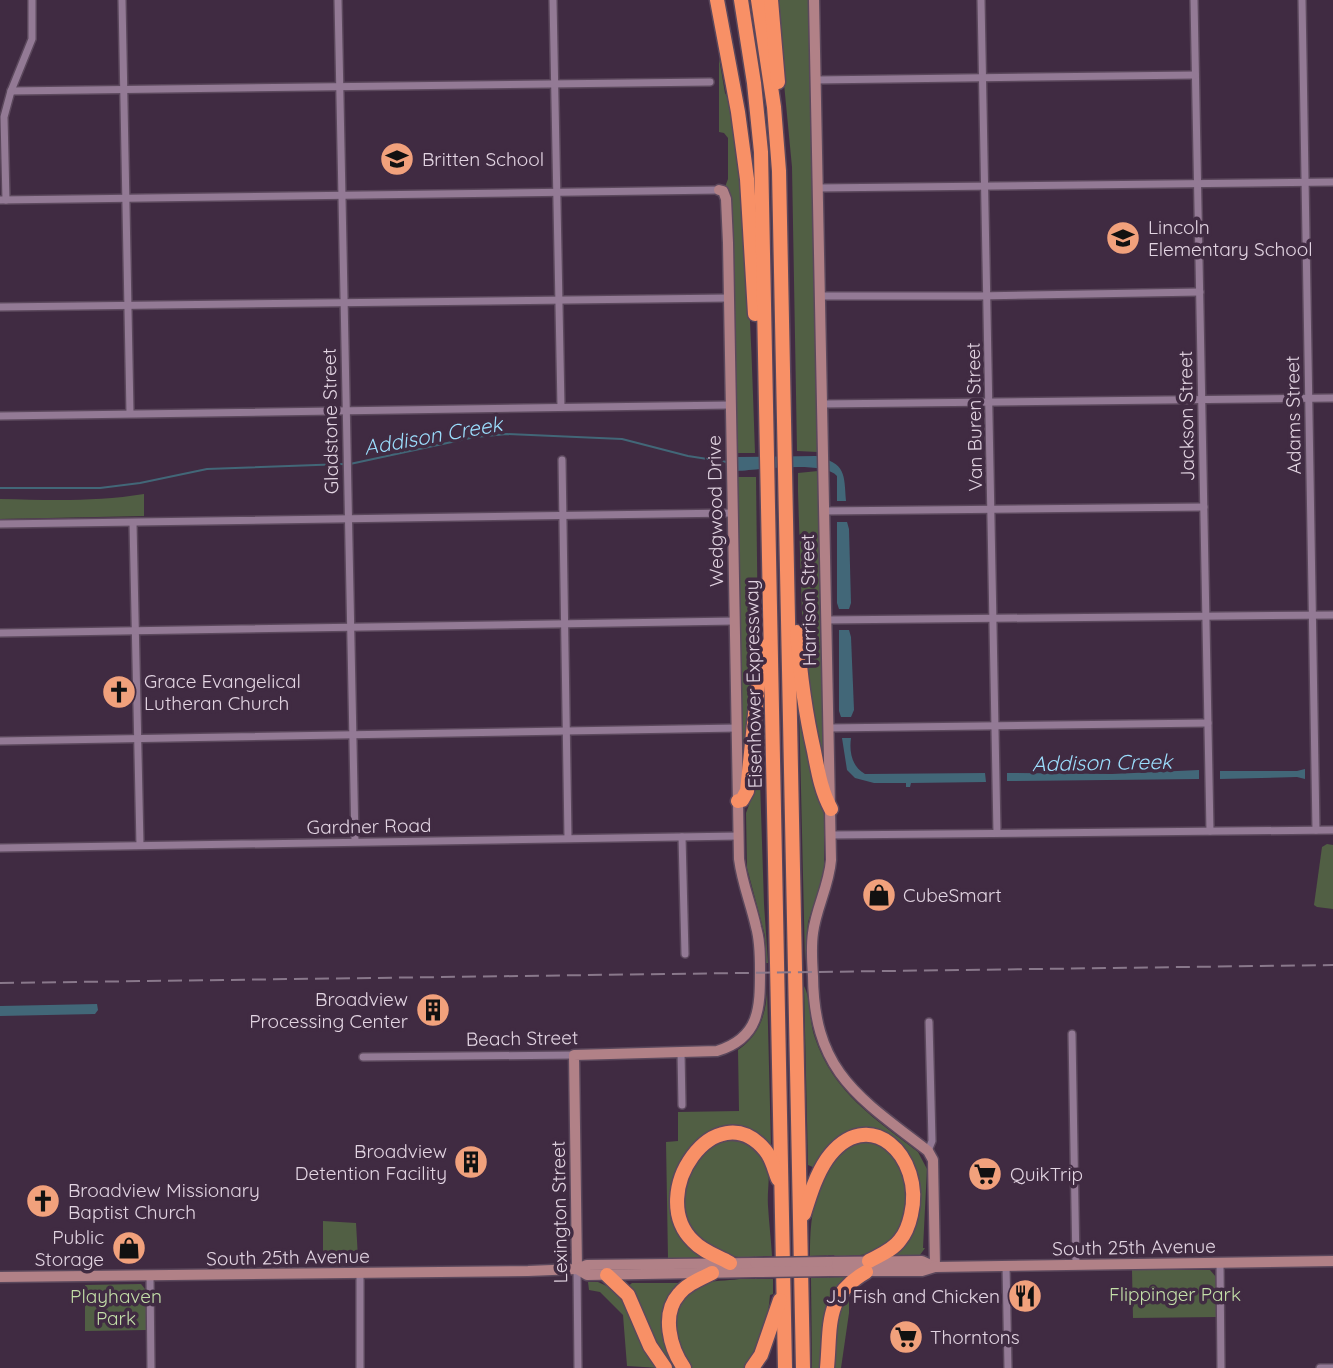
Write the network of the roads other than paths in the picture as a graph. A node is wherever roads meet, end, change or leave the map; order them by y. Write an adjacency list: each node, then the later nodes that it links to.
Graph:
1 (32, 0): 19 (street)
2 (122, 0): 20 (street)
3 (338, 0): 18 (street, Gladstone Street)
4 (553, 0): 17 (street)
5 (717, 0): 44 (highway)
6 (741, 0): 44 (highway, Eisenhower Expressway)
7 (758, 0): 21 (highway, Eisenhower Expressway)
8 (771, 0): 21 (highway)
9 (814, 0): 15 (street, Harrison Street)
10 (981, 0): 14 (street, Van Buren Street)
11 (1194, 0): 13 (street, Jackson Street)
12 (1302, 0): 23 (street, Adams Street)
13 (1195, 75): 14 (street); 24 (street, Jackson Street)
14 (982, 79): 15 (street); 25 (street, Van Buren Street)
15 (816, 80): 26 (street, Harrison Street)
16 (710, 82): 17 (street)
17 (556, 84): 18 (street); 28 (street)
18 (340, 87): 20 (street); 29 (street, Gladstone Street)
19 (11, 91): 20 (street); 31 (street)
20 (124, 91): 30 (street)
21 (774, 107): 60 (highway, Eisenhower Expressway)
22 (1333, 182): 23 (street)
23 (1304, 183): 24 (street); 40 (street, Adams Street)
24 (1197, 184): 25 (street); 32 (street, Jackson Street)
25 (985, 187): 26 (street); 34 (street, Van Buren Street)
26 (818, 188): 33 (street, Harrison Street)
27 (719, 190): 28 (street); 35 (street, Wedgwood Drive)
28 (557, 192): 29 (street); 36 (street)
29 (342, 195): 30 (street); 37 (street, Gladstone Street)
30 (127, 198): 31 (street); 38 (street)
31 (3, 200)
32 (1200, 292): 34 (street); 42 (street, Jackson Street)
33 (820, 296): 34 (street); 45 (street, Harrison Street)
34 (987, 296): 43 (street, Van Buren Street)
35 (729, 298): 36 (street); 46 (street, Wedgwood Drive)
36 (559, 300): 37 (street); 47 (street)
37 (344, 303): 38 (street); 48 (street, Gladstone Street)
38 (128, 305): 39 (street); 49 (street)
39 (0, 307)
40 (1308, 398): 41 (street); 42 (street); 62 (street, Adams Street)
41 (1333, 398)
42 (1202, 400): 43 (street); 52 (street, Jackson Street)
43 (989, 402): 45 (street); 53 (street, Van Buren Street)
44 (766, 404): 71 (highway, Eisenhower Expressway)
45 (822, 404): 54 (street, Harrison Street)
46 (730, 405): 47 (street); 55 (street, Wedgwood Drive)
47 (561, 407): 48 (street)
48 (346, 410): 49 (street); 57 (street, Gladstone Street)
49 (130, 413): 50 (street)
50 (0, 416)
51 (562, 460): 56 (street)
52 (1204, 507): 53 (street); 63 (street, Jackson Street)
53 (992, 510): 54 (street); 64 (street, Van Buren Street)
54 (824, 512): 65 (street, Harrison Street)
55 (732, 513): 56 (street); 66 (street, Wedgwood Drive)
56 (563, 518): 57 (street); 67 (street)
57 (348, 520): 58 (street); 68 (street, Gladstone Street)
58 (133, 523): 59 (street); 69 (street)
59 (0, 524)
60 (787, 587): 81 (highway); 102 (highway, Eisenhower Expressway)
61 (1333, 615): 62 (street)
62 (1313, 616): 63 (street); 82 (street, Adams Street)
63 (1206, 617): 64 (street); 72 (street, Jackson Street)
64 (993, 619): 65 (street); 73 (street, Van Buren Street)
65 (826, 620): 75 (street, Harrison Street)
66 (735, 621): 67 (street); 74 (street, Wedgwood Drive)
67 (565, 624): 68 (street); 76 (street)
68 (351, 627): 69 (street); 77 (street, Gladstone Street)
69 (135, 629): 70 (street); 78 (street)
70 (0, 633)
71 (771, 637): 80 (highway); 101 (highway, Eisenhower Expressway)
72 (1208, 723): 73 (street); 84 (street, Jackson Street)
73 (995, 725): 75 (street); 85 (street, Van Buren Street)
74 (737, 728): 76 (street); 80 (street, Wedgwood Drive)
75 (829, 728): 81 (street, Harrison Street)
76 (566, 732): 77 (street); 89 (street)
77 (353, 734): 78 (street); 90 (street, Gladstone Street)
78 (138, 738): 79 (street); 91 (street)
79 (0, 741)
80 (738, 801): 87 (street, Wedgwood Drive)
81 (831, 809): 86 (street, Harrison Street)
82 (1316, 830): 83 (street); 84 (street)
83 (1333, 830)
84 (1210, 831): 85 (street)
85 (996, 833): 86 (street)
86 (831, 835): 100 (street, Harrison Street)
87 (739, 836): 88 (street, Gardner Road); 96 (street, Beach Street)
88 (682, 837): 89 (street, Gardner Road); 93 (street)
89 (568, 838): 90 (street, Gardner Road)
90 (355, 841): 91 (street, Gardner Road)
91 (139, 845): 92 (street, Gardner Road)
92 (0, 848)
93 (685, 954)
94 (929, 1022): 100 (street)
95 (1072, 1034): 106 (street)
96 (681, 1054): 97 (street, Beach Street); 99 (street)
97 (574, 1055): 98 (street, Beach Street); 111 (street, Lexington Street)
98 (363, 1057)
99 (682, 1105)
100 (928, 1151): 107 (street)
101 (782, 1189): 104 (highway); 117 (highway, Eisenhower Expressway)
102 (800, 1225): 110 (highway); 125 (highway, Eisenhower Expressway)
103 (1333, 1261): 105 (street, South 25th Avenue)
104 (730, 1263): 109 (street, South 25th Avenue); 111 (street, South 25th Avenue)
105 (1220, 1263): 106 (street, South 25th Avenue); 128 (street)
106 (1076, 1265): 108 (street, South 25th Avenue)
107 (934, 1266): 108 (street, South 25th Avenue); 110 (street, South 25th Avenue)
108 (1006, 1266): 127 (street)
109 (755, 1267): 110 (street, South 25th Avenue, bridge); 113 (street, South 25th Avenue)
110 (868, 1267): 126 (highway)
111 (578, 1269): 112 (street, South 25th Avenue); 114 (street, South 25th Avenue); 120 (street, Lexington Street)
112 (360, 1273): 115 (street, South 25th Avenue); 119 (street)
113 (712, 1273): 114 (street, South 25th Avenue); 122 (highway)
114 (607, 1275): 121 (highway)
115 (150, 1277): 116 (street, South 25th Avenue); 118 (street)
116 (0, 1278)
117 (784, 1292): 123 (highway); 124 (highway, Eisenhower Expressway)
118 (151, 1368)
119 (360, 1368)
120 (578, 1368)
121 (665, 1368)
122 (684, 1368)
123 (752, 1368)
124 (785, 1368)
125 (803, 1368)
126 (827, 1368)
127 (1008, 1368)
128 (1222, 1368)
129 (1320, 1368): 130 (street)
130 (1333, 1368)

